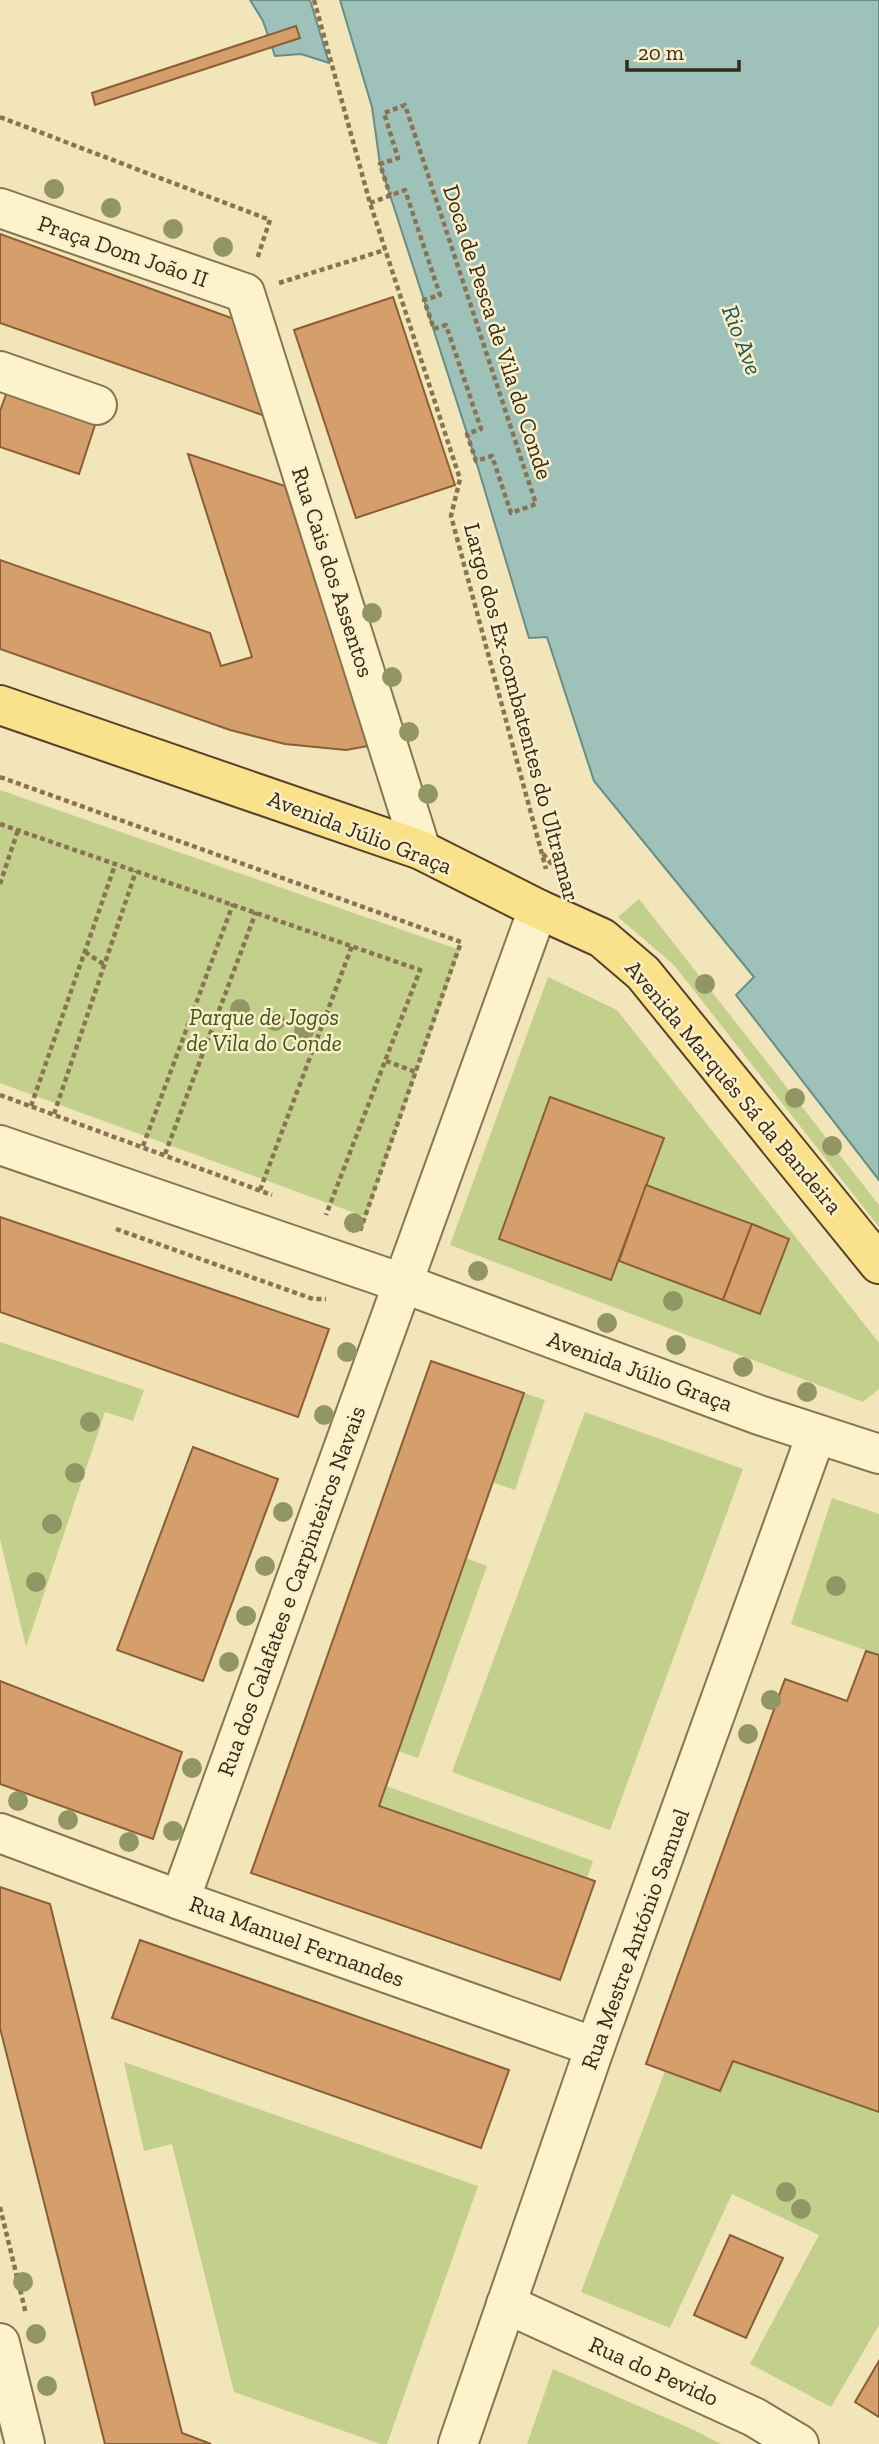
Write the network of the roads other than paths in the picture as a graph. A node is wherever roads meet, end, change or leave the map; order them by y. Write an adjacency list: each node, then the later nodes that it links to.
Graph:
1 (0, 208): 2 (street, Praça Dom João II)
2 (245, 293): 6 (street, Rua Cais dos Assentos)
3 (0, 371): 4 (street)
4 (97, 405)
5 (0, 705): 6 (main road, Avenida Júlio Graça)
6 (421, 850): 7 (main road, Avenida Júlio Graça)
7 (549, 913): 9 (main road, Avenida Marquês Sá da Bandeira); 10 (street)
8 (0, 1145): 10 (street, Avenida Júlio Graça)
9 (879, 1264)
10 (402, 1283): 11 (street, Avenida Júlio Graça); 14 (street, Rua dos Calafates e Carpinteiros Navais)
11 (816, 1435): 12 (street, Avenida Júlio Graça); 15 (street, Rua Mestre António Samuel)
12 (879, 1454)
13 (0, 1833): 14 (street, Rua Manuel Fernandes)
14 (180, 1900): 15 (street, Rua Manuel Fernandes)
15 (595, 2046): 16 (street, Rua Mestre António Samuel)
16 (506, 2304): 19 (street, Rua Mestre António Samuel); 20 (street, Rua do Pevido)
17 (0, 2343): 18 (street)
18 (25, 2444)
19 (458, 2444)
20 (799, 2444)

